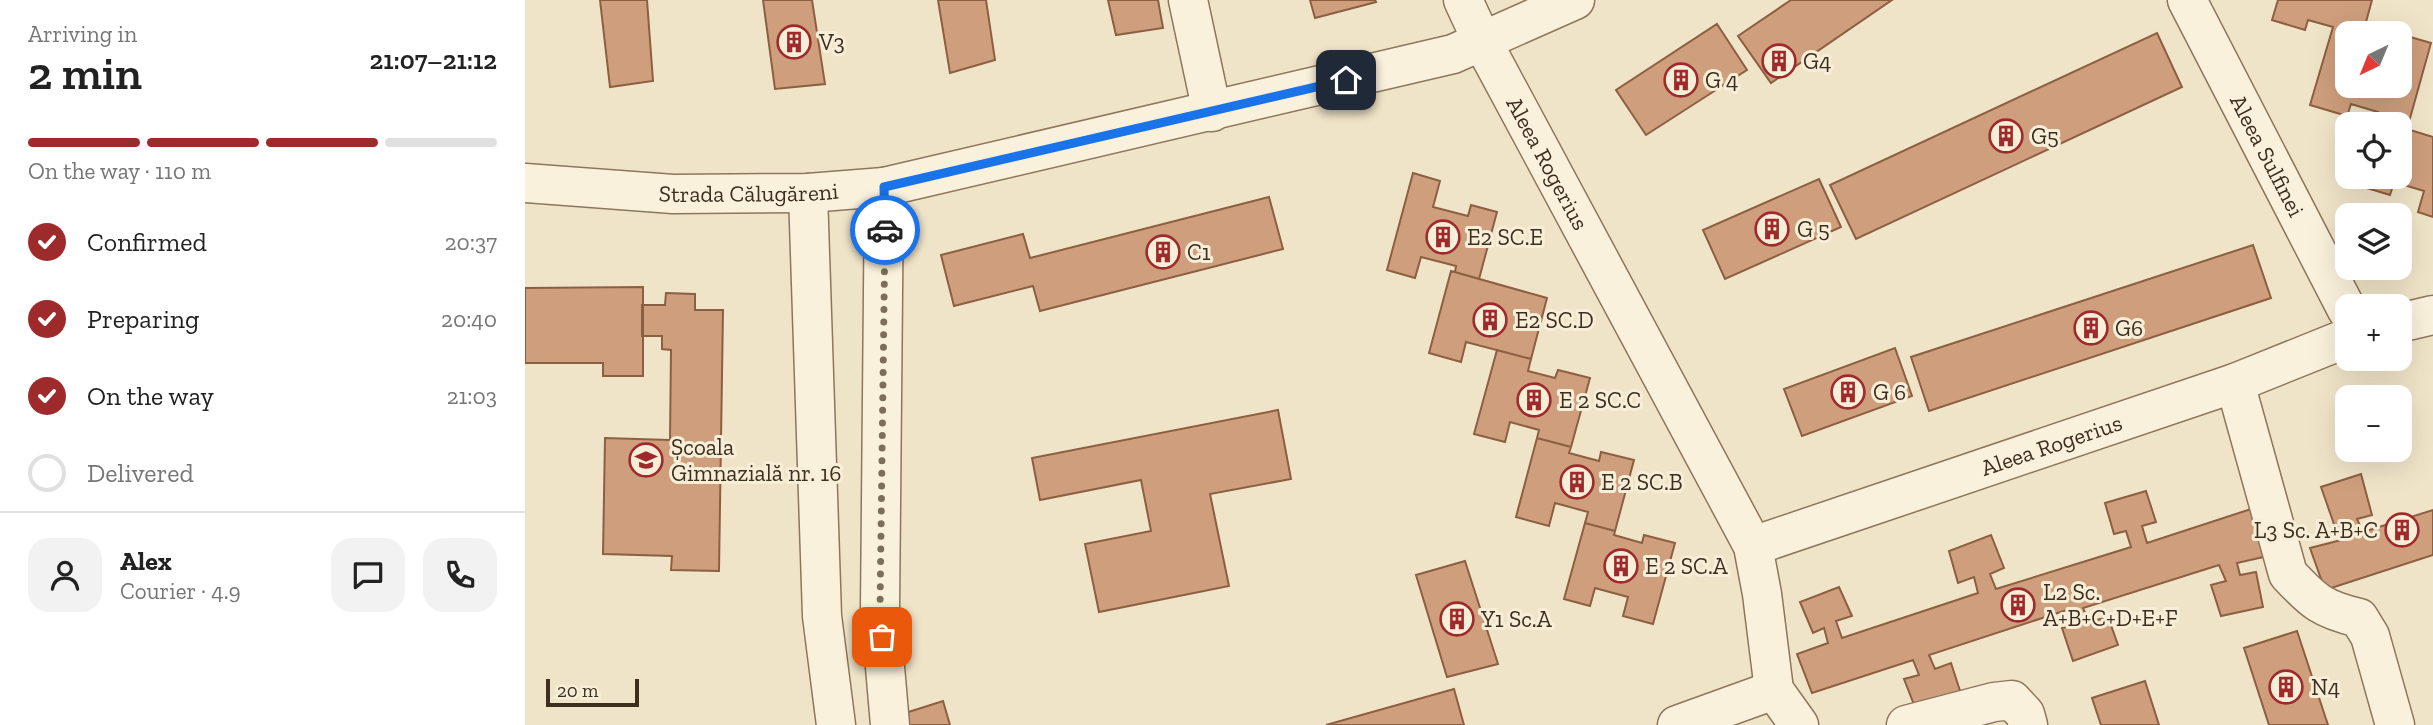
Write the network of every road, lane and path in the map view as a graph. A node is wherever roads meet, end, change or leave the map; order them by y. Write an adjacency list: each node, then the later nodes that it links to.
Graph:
1 (1188, 0): 6 (street)
2 (1463, 0): 5 (street, Aleea Rogerius)
3 (1575, 0): 5 (street, Strada Călugăreni)
4 (2187, 0): 10 (street, Aleea Sulfinei)
5 (1482, 41): 6 (street, Strada Călugăreni); 15 (street, Aleea Rogerius)
6 (1212, 112): 8 (street, Strada Călugăreni)
7 (525, 183): 9 (street, Strada Călugăreni)
8 (884, 187): 9 (street, Strada Călugăreni); 18 (street)
9 (808, 193): 17 (street)
10 (2339, 294)
11 (2433, 315): 12 (street)
12 (2412, 320)
13 (2335, 343): 14 (street, Aleea Rogerius)
14 (2235, 383): 15 (street, Aleea Rogerius); 23 (street)
15 (1753, 546): 16 (street, Aleea Rogerius)
16 (1774, 690): 19 (street); 20 (street)
17 (836, 725)
18 (890, 725)
19 (1677, 725)
20 (1799, 725)
21 (1906, 725): 22 (street)
22 (2028, 725)
23 (2396, 725)

